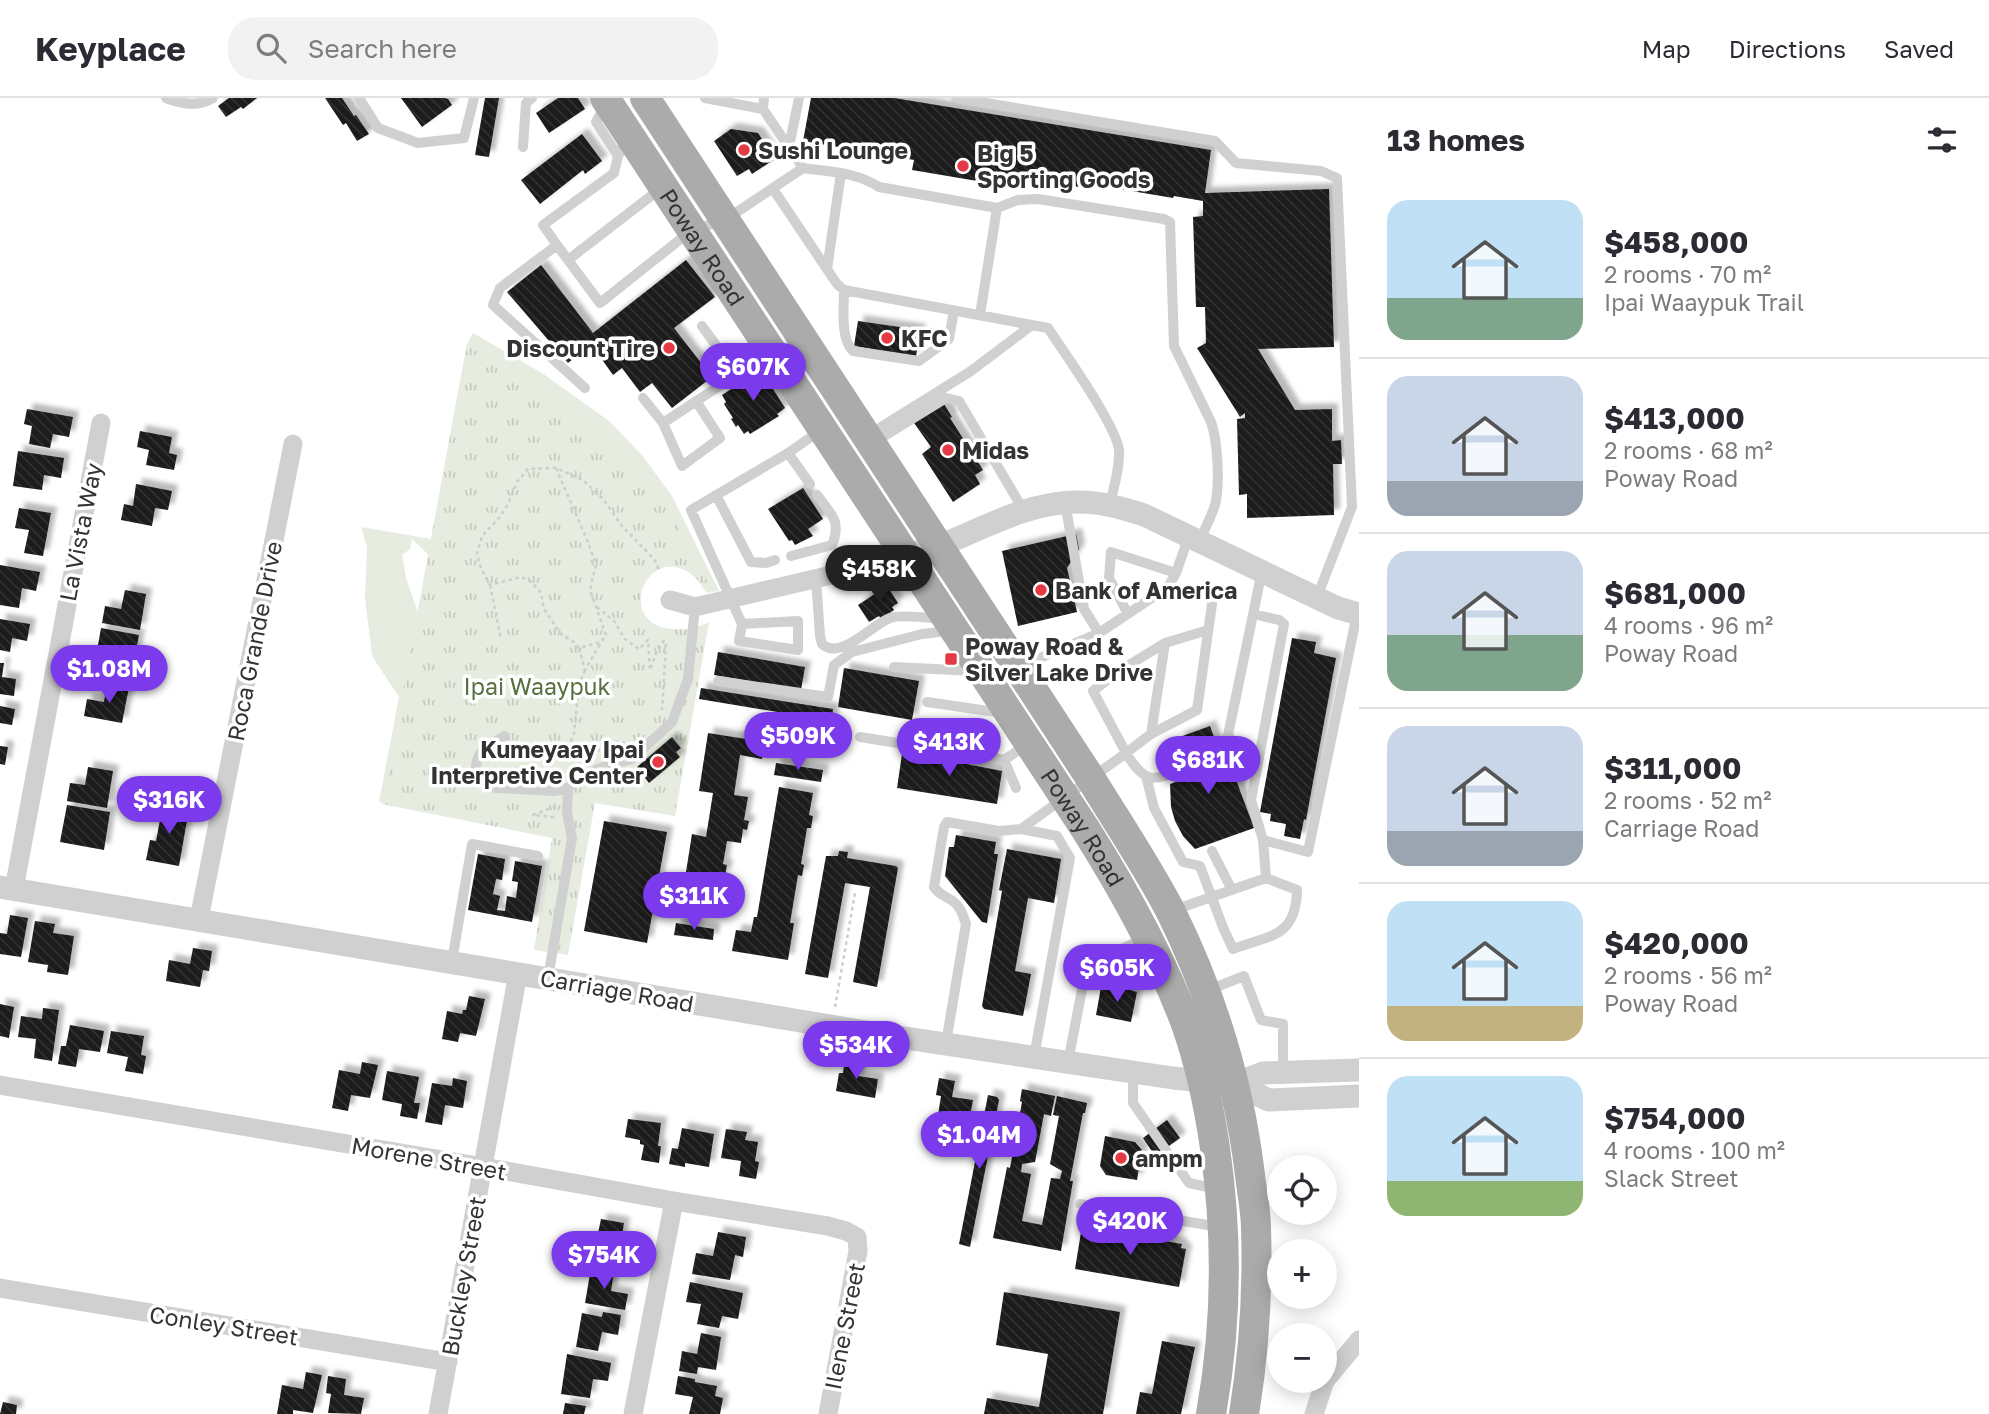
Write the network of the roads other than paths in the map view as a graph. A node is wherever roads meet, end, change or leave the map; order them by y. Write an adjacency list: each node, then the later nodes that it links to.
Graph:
1 (166, 98): 2 (lane)
2 (213, 98)
3 (359, 98): 4 (lane)
4 (474, 98)
5 (533, 98): 13 (lane)
6 (705, 98): 11 (lane)
7 (799, 98): 14 (lane)
8 (956, 98): 56 (lane)
9 (606, 100): 12 (main road, Poway Road)
10 (652, 100): 20 (main road, Poway Road)
11 (763, 103): 14 (lane)
12 (623, 145): 17 (main road, Poway Road); 22 (lane)
13 (523, 147)
14 (789, 147): 15 (lane)
15 (803, 168): 16 (lane); 18 (lane)
16 (842, 173): 19 (lane); 24 (lane)
17 (663, 187): 21 (main road, Poway Road); 23 (lane)
18 (773, 188): 20 (lane); 24 (lane)
19 (997, 208): 27 (lane); 47 (lane)
20 (724, 220): 21 (lane); 38 (main road, Poway Road)
21 (692, 230): 23 (lane); 30 (main road, Poway Road)
22 (557, 245): 23 (lane); 32 (lane)
23 (568, 260)
24 (827, 269): 25 (lane)
25 (844, 290): 26 (lane); 26 (lane)
26 (954, 310): 27 (lane)
27 (980, 315): 28 (lane)
28 (1032, 325): 38 (lane); 45 (lane)
29 (702, 326): 31 (lane)
30 (771, 351): 31 (lane); 37 (main road, Poway Road)
31 (737, 374): 34 (lane)
32 (585, 388)
33 (643, 398): 36 (lane)
34 (696, 401): 36 (lane); 36 (lane)
35 (101, 423): 93 (street, La Vista Way)
36 (663, 423)
37 (822, 430): 40 (lane); 49 (main road, Poway Road)
38 (869, 440): 46 (lane); 48 (main road, Poway Road)
39 (293, 444): 97 (street, Roca Grande Drive)
40 (788, 453): 41 (lane); 42 (lane)
41 (810, 484)
42 (716, 495): 51 (lane); 58 (lane)
43 (817, 495): 50 (lane)
44 (1065, 502): 45 (street); 46 (street); 66 (lane)
45 (1110, 505): 47 (street)
46 (1024, 512): 48 (street)
47 (1194, 539): 52 (street); 53 (lane)
48 (939, 546): 49 (street); 69 (main road, Poway Road)
49 (905, 555): 54 (street); 64 (main road, Poway Road)
50 (791, 556)
51 (775, 560)
52 (1262, 571): 56 (street); 61 (lane)
53 (1176, 573): 60 (lane); 60 (lane)
54 (816, 579): 58 (street); 64 (lane)
55 (1214, 590): 65 (lane)
56 (1317, 598): 62 (street)
57 (670, 600): 59 (street)
58 (732, 600): 59 (street); 63 (lane)
59 (695, 607): 84 (lane)
60 (1128, 614): 66 (lane)
61 (1253, 614): 76 (lane); 81 (lane)
62 (1358, 614): 89 (lane)
63 (742, 624): 63 (lane)
64 (952, 625): 70 (main road, Poway Road); 71 (lane)
65 (1208, 630): 67 (lane); 74 (lane)
66 (1099, 633): 69 (lane)
67 (1165, 643): 74 (lane); 79 (lane)
68 (894, 667): 70 (lane)
69 (1018, 668): 83 (main road, Poway Road)
70 (982, 671): 73 (main road, Poway Road)
71 (718, 681)
72 (927, 702): 73 (lane)
73 (1010, 715): 78 (main road, Poway Road)
74 (1151, 734): 79 (lane)
75 (505, 736): 84 (lane)
76 (1228, 736): 81 (lane); 82 (lane)
77 (860, 737): 80 (lane)
78 (1028, 744): 80 (lane); 86 (main road, Poway Road)
79 (1126, 754): 82 (lane); 83 (lane)
80 (1004, 760): 85 (lane)
81 (1256, 775): 89 (lane)
82 (1146, 776): 95 (lane)
83 (1091, 779): 86 (lane); 96 (main road, Poway Road)
84 (568, 788): 101 (lane)
85 (1016, 788)
86 (1065, 798): 87 (lane); 88 (main road, Poway Road)
87 (1021, 829): 88 (lane); 103 (lane)
88 (1075, 837): 98 (main road, Poway Road); 104 (lane)
89 (1263, 840): 92 (lane)
90 (1212, 850): 94 (lane)
91 (538, 856): 99 (lane)
92 (1266, 878): 94 (lane); 95 (lane)
93 (7, 888): 97 (street, Carriage Road)
94 (1232, 890): 95 (lane)
95 (1211, 898): 96 (lane)
96 (1170, 911): 102 (main road, Poway Road)
97 (199, 919): 99 (street, Carriage Road)
98 (1148, 936): 105 (lane); 109 (main road, Poway Road)
99 (452, 962): 100 (street, Carriage Road)
100 (518, 973): 101 (street, Carriage Road); 113 (street, Buckley Street)
101 (548, 978): 103 (street, Carriage Road)
102 (1206, 991): 108 (lane); 110 (main road, Poway Road)
103 (946, 1044): 104 (street, Carriage Road)
104 (1034, 1057): 105 (street, Carriage Road)
105 (1068, 1062): 107 (street, Carriage Road)
106 (1359, 1070): 108 (street, Carriage Road)
107 (1133, 1072): 109 (street, Carriage Road); 114 (lane)
108 (1283, 1072): 110 (street, Carriage Road)
109 (1203, 1081): 110 (street, Carriage Road); 114 (main road, Poway Road)
110 (1235, 1084): 112 (street, Carriage Road); 126 (main road, Poway Road)
111 (0, 1085): 113 (street, Morene Street)
112 (1359, 1096)
113 (484, 1167): 115 (street, Morene Street); 121 (street, Buckley Street)
114 (1220, 1189): 117 (main road, Poway Road)
115 (674, 1201): 118 (street, Morene Street); 123 (street)
116 (1080, 1204): 117 (lane)
117 (1224, 1227): 125 (main road, Poway Road)
118 (857, 1237): 124 (street, Ilene Street)
119 (0, 1288): 121 (street, Conley Street)
120 (1359, 1340): 127 (street)
121 (448, 1362): 122 (street, Buckley Street)
122 (438, 1414)
123 (632, 1414)
124 (828, 1414)
125 (1211, 1414)
126 (1244, 1414)
127 (1314, 1414)

